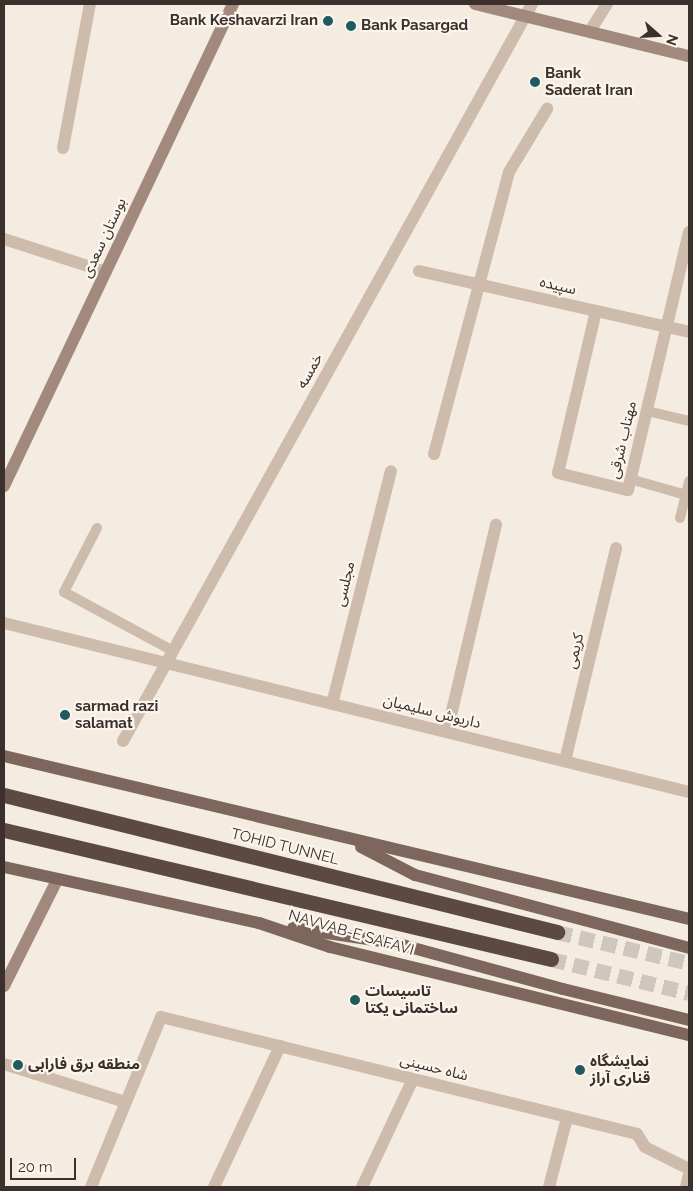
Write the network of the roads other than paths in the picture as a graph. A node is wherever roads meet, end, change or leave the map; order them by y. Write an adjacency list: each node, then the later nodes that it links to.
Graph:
1 (90, 4): 10 (street)
2 (233, 4): 14 (street, بوستان سعدی)
3 (475, 4): 6 (street)
4 (532, 4): 6 (street, خمسه)
5 (607, 4): 7 (street)
6 (526, 16): 7 (street); 32 (street, خمسه)
7 (590, 31): 8 (street)
8 (689, 56)
9 (547, 108): 15 (street)
10 (62, 148)
11 (689, 232): 17 (street, مهتاب شرقی)
12 (4, 239): 14 (street)
13 (419, 271): 15 (street, سپیده)
14 (106, 272): 25 (street, بوستان سعدی)
15 (481, 285): 16 (street, سپیده); 21 (street)
16 (596, 311): 17 (street, سپیده); 23 (street, مهتاب شرقی)
17 (667, 327): 18 (street, سپیده); 19 (street, مهتاب شرقی)
18 (689, 332)
19 (647, 411): 20 (lane); 23 (street, مهتاب شرقی)
20 (689, 421)
21 (434, 454)
22 (391, 471): 34 (street, مجلسی)
23 (630, 480): 26 (lane)
24 (689, 481): 26 (lane)
25 (4, 486)
26 (686, 495): 27 (lane)
27 (680, 518)
28 (496, 525): 35 (street)
29 (97, 528): 32 (lane)
30 (616, 548): 38 (street, کریمی)
31 (4, 624): 33 (street, داریوش سلیمیان)
32 (173, 651): 33 (street, خمسه)
33 (166, 663): 34 (street, داریوش سلیمیان); 36 (street, خمسه)
34 (332, 704): 35 (street, داریوش سلیمیان)
35 (448, 732): 38 (street, داریوش سلیمیان)
36 (123, 741)
37 (4, 756): 42 (main road)
38 (565, 761): 39 (street, داریوش سلیمیان)
39 (689, 792)
40 (4, 795): 47 (highway, TOHID TUNNEL)
41 (4, 830): 49 (highway)
42 (348, 840): 45 (main road); 48 (main road)
43 (4, 867): 44 (main road, NAVVAB-E SAFAVI)
44 (57, 880): 46 (main road, NAVVAB-E SAFAVI); 50 (street)
45 (689, 919)
46 (259, 923): 51 (main road); 52 (main road, NAVVAB-E SAFAVI)
47 (557, 932)
48 (689, 948)
49 (551, 959)
50 (4, 986)
51 (689, 1020)
52 (689, 1035)
53 (280, 1046): 55 (street, شاه حسینی); 56 (street, شاه حسینی); 61 (street)
54 (4, 1064): 56 (street)
55 (413, 1079): 57 (street, شاه حسینی); 62 (street)
56 (125, 1102): 60 (street)
57 (567, 1118): 58 (street, شاه حسینی); 63 (street)
58 (689, 1169)
59 (689, 1174): 64 (street)
60 (90, 1187)
61 (214, 1187)
62 (362, 1187)
63 (549, 1187)
64 (686, 1187)

